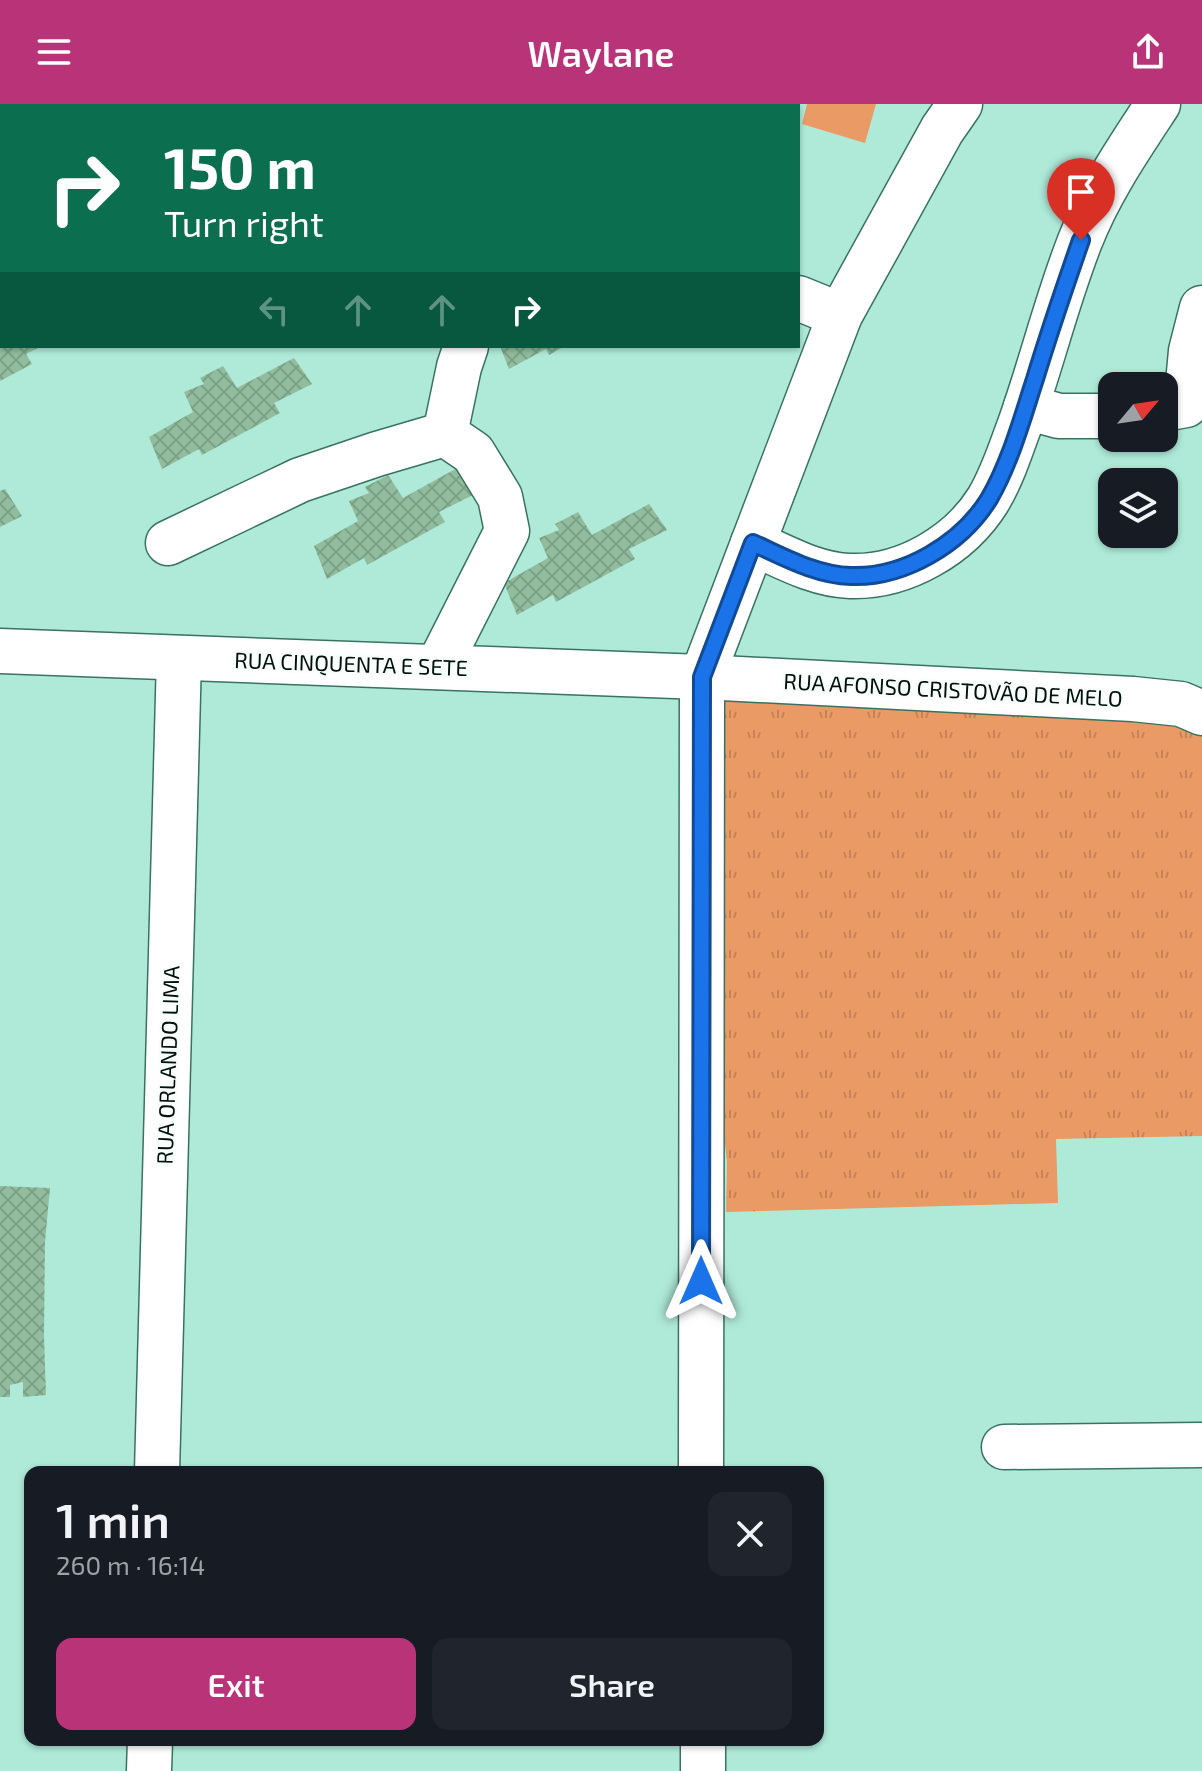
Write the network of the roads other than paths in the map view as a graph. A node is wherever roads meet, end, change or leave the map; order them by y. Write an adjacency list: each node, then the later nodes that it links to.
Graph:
1 (960, 104): 5 (street)
2 (1158, 104): 7 (street)
3 (800, 299): 5 (street)
4 (1202, 308): 8 (street)
5 (840, 315): 12 (street)
6 (465, 348): 10 (street)
7 (1026, 407): 9 (street); 12 (street)
8 (1184, 408)
9 (1098, 416)
10 (445, 434): 11 (street); 15 (street)
11 (168, 543)
12 (753, 543): 16 (street)
13 (0, 651): 14 (street, RUA CINQUENTA E SETE)
14 (179, 658): 15 (street, RUA CINQUENTA E SETE); 20 (street, RUA ORLANDO LIMA)
15 (438, 667): 16 (street, RUA CINQUENTA E SETE)
16 (702, 677): 17 (street, RUA AFONSO CRISTOVÃO DE MELO); 21 (street)
17 (1202, 713)
18 (1202, 1445): 19 (street)
19 (1004, 1447)
20 (157, 1466)
21 (701, 1466)
22 (150, 1746): 24 (street)
23 (703, 1746): 25 (street)
24 (149, 1771)
25 (703, 1771)

